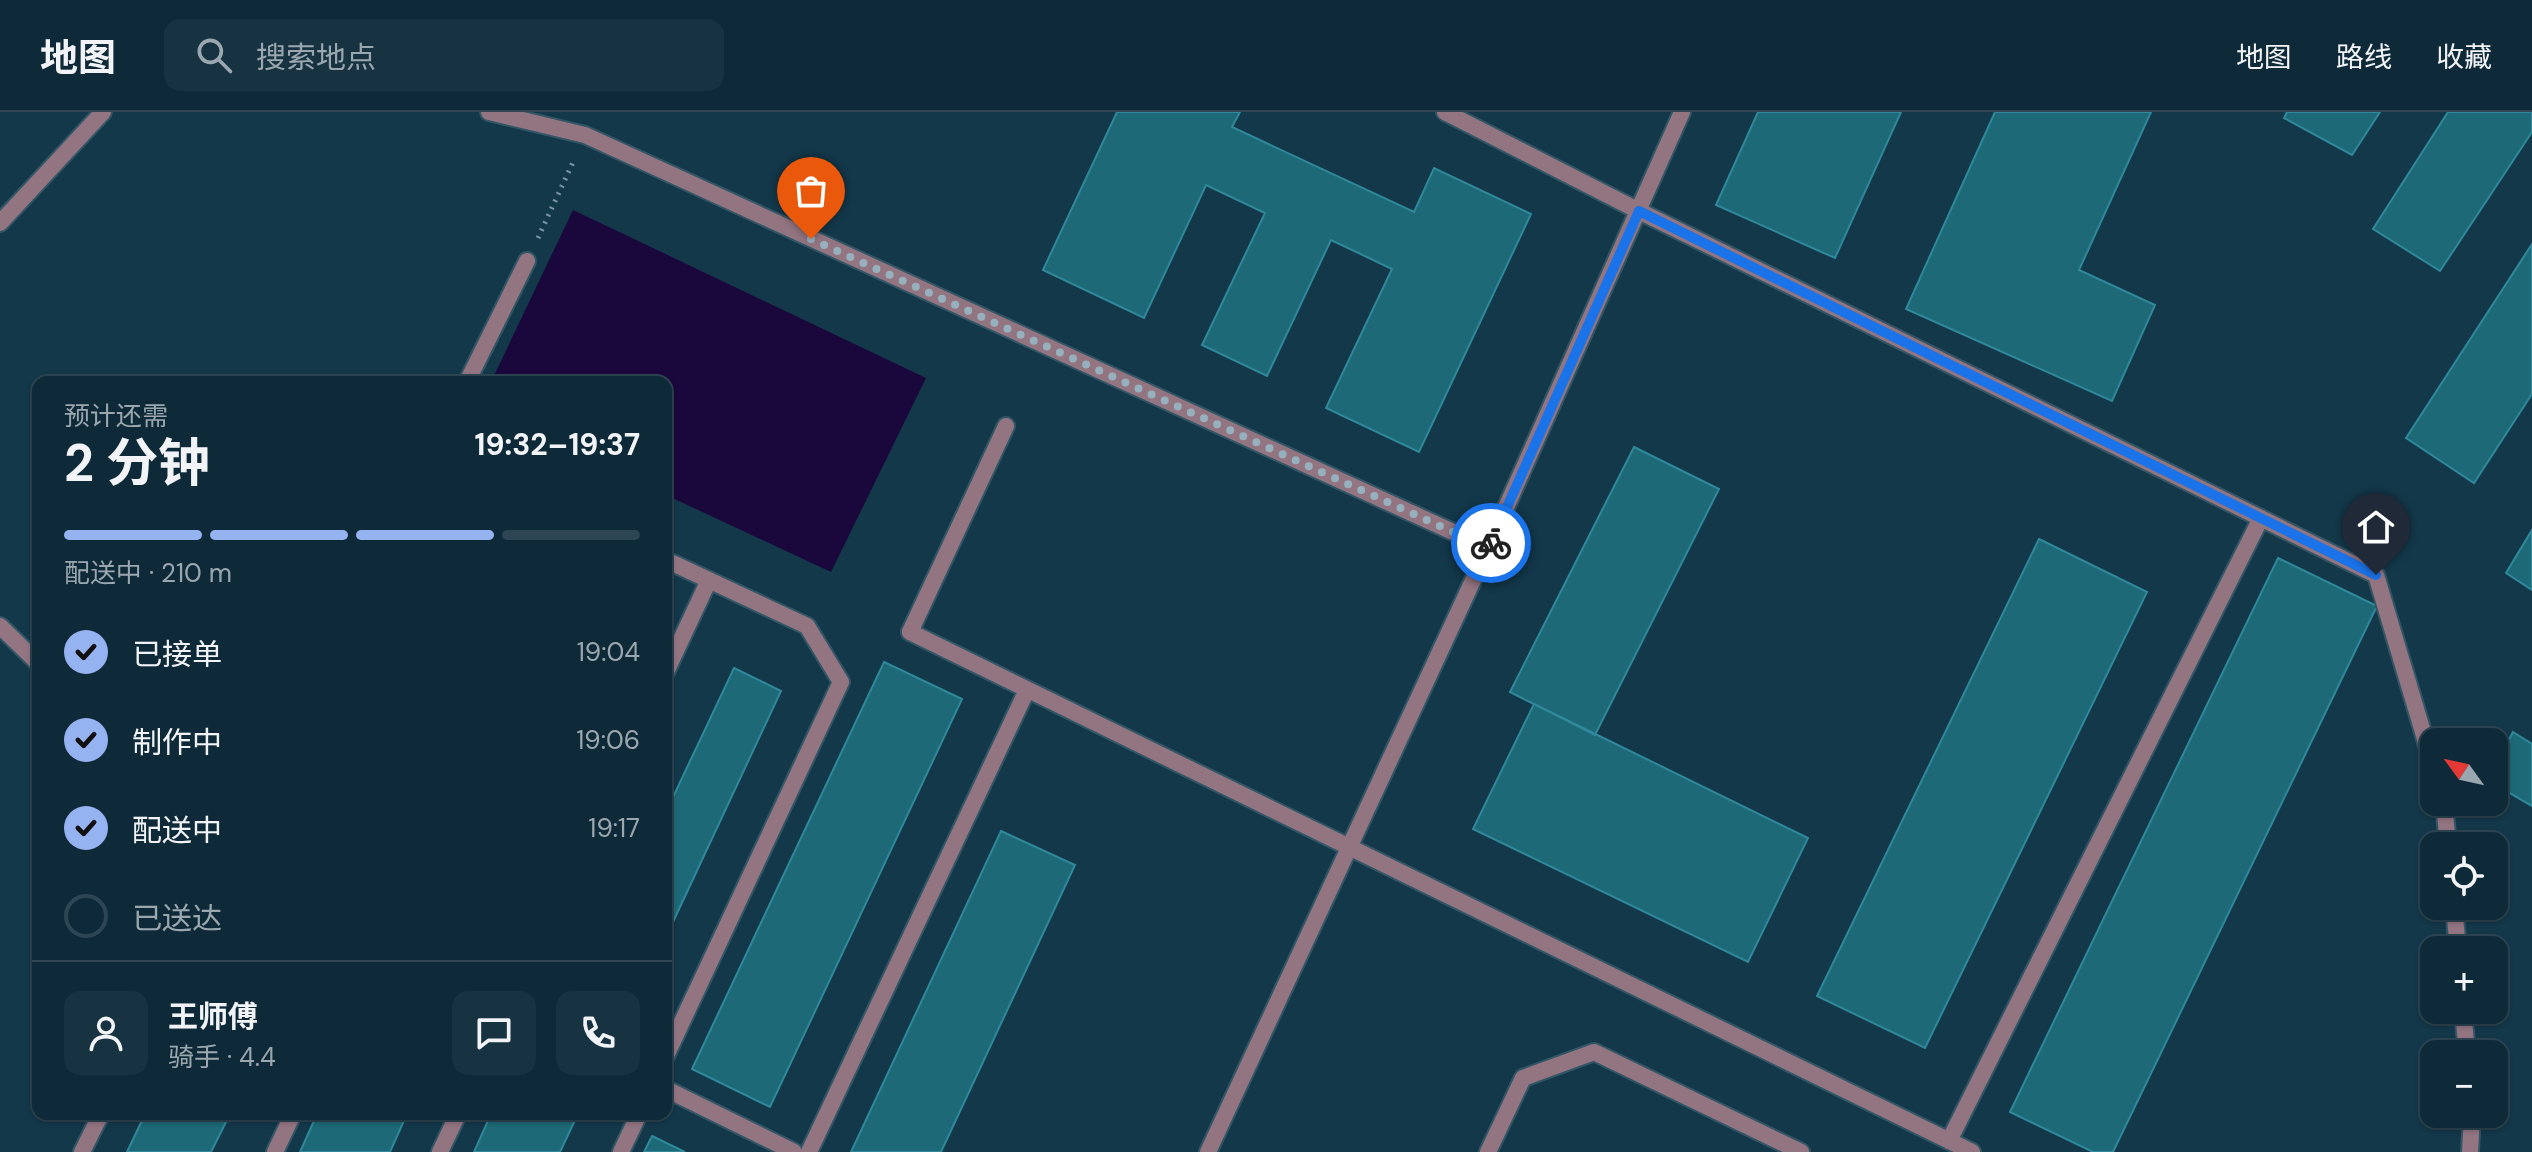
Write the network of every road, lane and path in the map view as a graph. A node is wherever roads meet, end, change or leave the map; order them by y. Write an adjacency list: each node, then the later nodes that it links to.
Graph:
1 (103, 112): 7 (street)
2 (489, 112): 5 (street)
3 (1445, 112): 6 (street)
4 (1682, 112): 6 (street)
5 (585, 135): 8 (path); 12 (street)
6 (1639, 211): 11 (street); 12 (street)
7 (0, 223)
8 (527, 261): 9 (street)
9 (470, 376)
10 (1006, 426): 18 (street)
11 (2261, 518): 19 (street); 28 (street)
12 (1488, 548): 20 (street)
13 (672, 563): 14 (street)
14 (709, 580): 17 (street); 21 (street)
15 (0, 626): 16 (street)
16 (32, 657)
17 (672, 659)
18 (1027, 690): 20 (street); 34 (street)
19 (2422, 728)
20 (1349, 849): 28 (street); 35 (street)
21 (672, 1043)
22 (672, 1092): 33 (street)
23 (98, 1120): 29 (street)
24 (290, 1120): 30 (street)
25 (455, 1120): 31 (street)
26 (636, 1120): 32 (street)
27 (2471, 1128): 39 (street)
28 (1949, 1141): 38 (street)
29 (82, 1152)
30 (275, 1152)
31 (440, 1152)
32 (621, 1152)
33 (794, 1152)
34 (809, 1152)
35 (1208, 1152)
36 (1488, 1152): 37 (street)
37 (1801, 1152)
38 (1972, 1152)
39 (2470, 1152)

